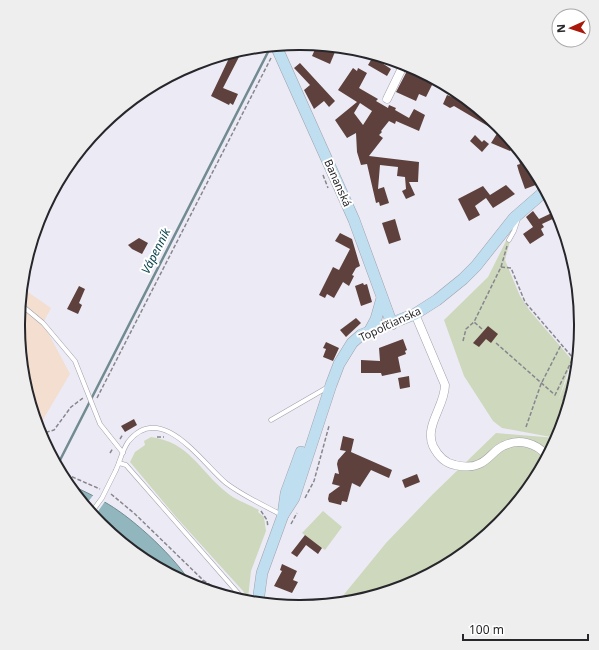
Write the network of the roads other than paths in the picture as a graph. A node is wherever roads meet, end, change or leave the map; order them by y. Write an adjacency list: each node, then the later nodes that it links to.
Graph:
1 (276, 52): 7 (main road, Bananská)
2 (401, 70): 3 (street)
3 (386, 99)
4 (541, 195): 5 (main road, Topoľčianska)
5 (521, 211): 6 (lane); 9 (main road, Topoľčianska)
6 (509, 240)
7 (382, 298): 10 (main road, Bananská); 11 (main road)
8 (26, 309): 15 (lane)
9 (415, 314): 10 (main road, Topoľčianska); 14 (street)
10 (392, 324): 11 (main road, Topoľčianska)
11 (368, 332): 12 (main road, Topoľčianska)
12 (331, 385): 13 (lane); 18 (main road, Topoľčianska)
13 (271, 420)
14 (542, 452)
15 (123, 453): 16 (lane); 18 (lane)
16 (119, 463): 17 (lane, bridge); 19 (lane)
17 (94, 508)
18 (283, 515): 20 (main road, Topoľčianska)
19 (237, 592)
20 (259, 596)

